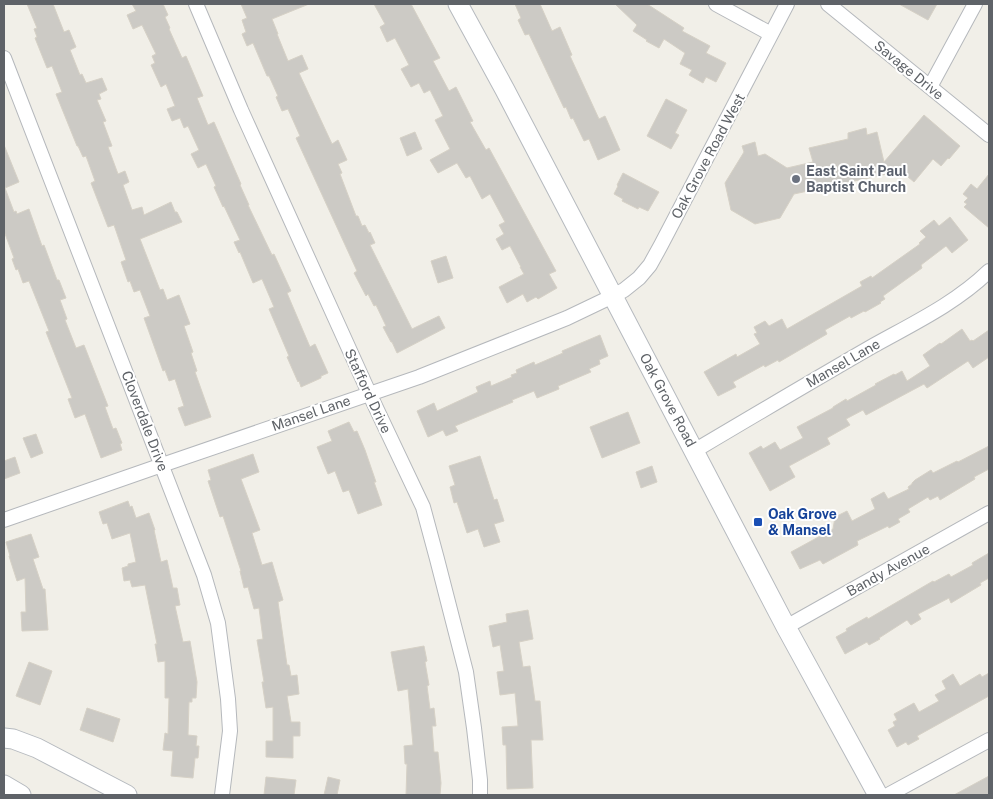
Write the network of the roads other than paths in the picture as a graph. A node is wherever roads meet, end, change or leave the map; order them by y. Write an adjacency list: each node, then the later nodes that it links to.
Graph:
1 (196, 4): 13 (street, Stafford Drive)
2 (458, 4): 12 (street, Oak Grove Road)
3 (716, 4): 7 (street)
4 (787, 4): 7 (street, Oak Grove Road West)
5 (828, 4): 9 (street, Savage Drive)
6 (975, 4): 9 (street)
7 (772, 34): 12 (street, Oak Grove Road West)
8 (4, 58): 15 (street, Cloverdale Drive)
9 (930, 87): 10 (street, Savage Drive)
10 (989, 135)
11 (989, 271): 14 (street, Mansel Lane)
12 (614, 296): 13 (street, Mansel Lane); 14 (street, Oak Grove Road)
13 (369, 393): 15 (street, Mansel Lane); 23 (street, Stafford Drive)
14 (694, 451): 18 (street, Oak Grove Road)
15 (162, 465): 17 (street, Mansel Lane); 22 (street, Cloverdale Drive)
16 (989, 513): 18 (street, Bandy Avenue)
17 (4, 520)
18 (786, 627): 24 (street, Oak Grove Road)
19 (4, 738): 21 (street)
20 (989, 740): 25 (street)
21 (127, 795)
22 (222, 795)
23 (480, 795)
24 (878, 795)
25 (888, 795)

